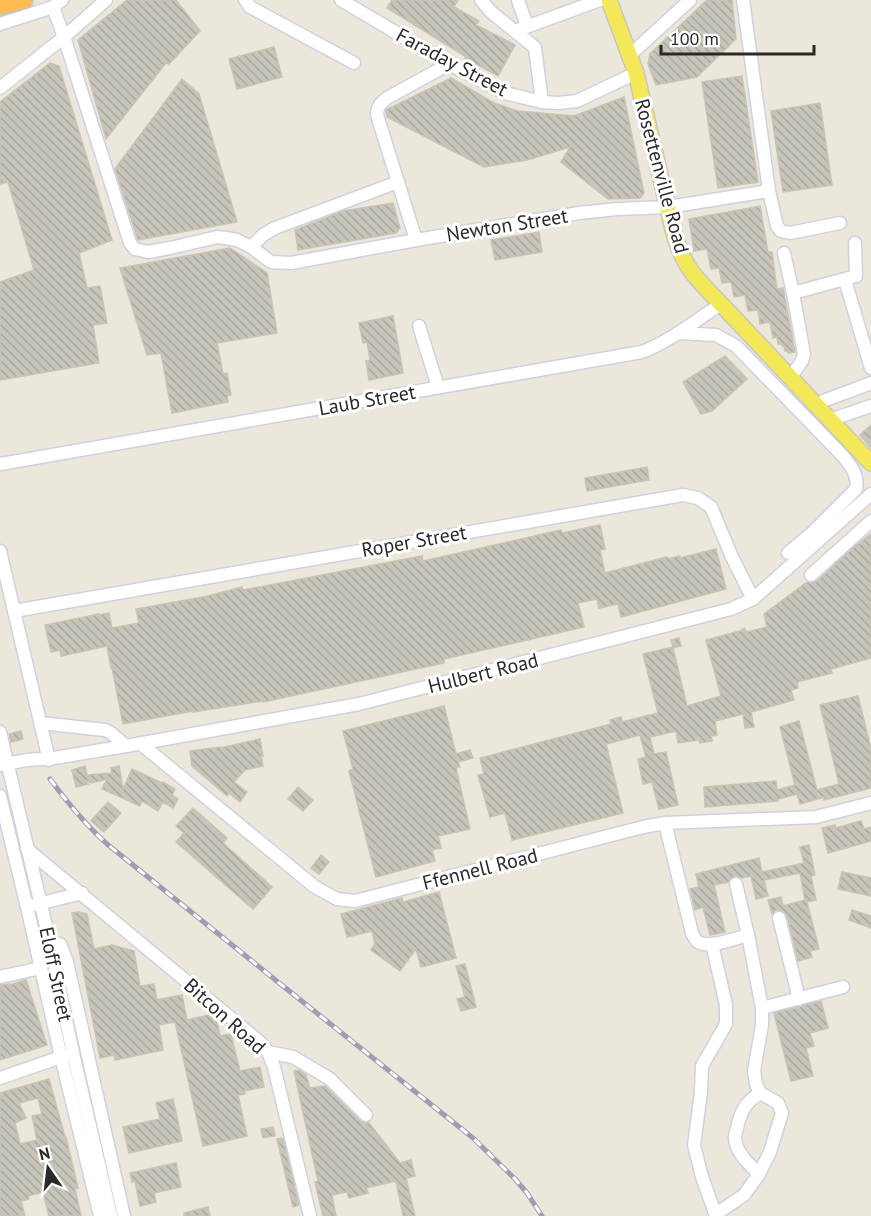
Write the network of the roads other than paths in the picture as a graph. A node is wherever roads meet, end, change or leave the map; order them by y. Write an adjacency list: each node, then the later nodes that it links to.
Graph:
1 (24, 0): 12 (highway)
2 (106, 0): 16 (street)
3 (245, 0): 18 (street)
4 (341, 0): 19 (street, Faraday Street)
5 (481, 0): 15 (street)
6 (518, 0): 14 (street)
7 (600, 0): 14 (street)
8 (609, 0): 17 (main road, Rosettenville Road)
9 (690, 0): 17 (street)
10 (744, 0): 24 (street)
11 (57, 3): 13 (street); 16 (street, Newton Street)
12 (0, 6)
13 (0, 24)
14 (527, 26): 15 (street)
15 (515, 31): 22 (street)
16 (64, 37): 21 (street); 29 (street, Newton Street)
17 (630, 55): 20 (main road, Rosettenville Road)
18 (354, 63)
19 (449, 64): 22 (street, Faraday Street); 23 (street)
20 (636, 73): 22 (street, Faraday Street); 25 (main road, Rosettenville Road)
21 (0, 88)
22 (542, 102)
23 (398, 182): 27 (street); 29 (street)
24 (769, 191): 25 (street, Newton Street); 26 (street)
25 (668, 207): 27 (street, Newton Street); 33 (main road, Rosettenville Road)
26 (840, 223)
27 (416, 240): 29 (street, Newton Street)
28 (855, 243): 31 (street)
29 (250, 247)
30 (784, 253): 32 (street)
31 (845, 280): 32 (street); 36 (street)
32 (794, 294): 37 (street)
33 (722, 304): 35 (street, Laub Street); 37 (main road, Rosettenville Road)
34 (418, 326): 39 (street)
35 (678, 333): 39 (street, Laub Street); 42 (street)
36 (871, 368)
37 (790, 378): 40 (main road, Rosettenville Road)
38 (871, 383): 40 (street)
39 (438, 387): 44 (street, Laub Street)
40 (811, 400): 42 (street); 43 (main road, Rosettenville Road)
41 (871, 406): 43 (street)
42 (795, 408): 49 (street)
43 (830, 420): 45 (main road, Rosettenville Road)
44 (0, 464)
45 (871, 464)
46 (871, 494): 51 (street, Hulbert Road)
47 (871, 521): 50 (street)
48 (0, 551): 52 (street)
49 (788, 553)
50 (811, 575)
51 (753, 599): 52 (street, Roper Street); 55 (street, Hulbert Road)
52 (14, 611): 53 (street)
53 (41, 723): 56 (street); 57 (street)
54 (0, 732): 58 (street, Eloff Street)
55 (141, 744): 56 (street, Hulbert Road); 61 (street, Ffennell Road)
56 (126, 746): 57 (street, Hulbert Road)
57 (51, 759): 58 (street, Hulbert Road)
58 (4, 768): 62 (street, Eloff Street)
59 (0, 796): 66 (street, Eloff Street)
60 (871, 803): 61 (street, Ffennell Road)
61 (665, 823): 70 (street)
62 (27, 849): 64 (street, Bitcon Road); 65 (street, Eloff Street)
63 (736, 884): 68 (street)
64 (82, 893): 65 (street); 77 (street, Bitcon Road)
65 (40, 904): 66 (street); 69 (street, Eloff Street)
66 (27, 907): 71 (street, Eloff Street)
67 (779, 918): 75 (street)
68 (748, 935): 70 (street); 76 (street)
69 (50, 943): 71 (street); 78 (street, Eloff Street); 86 (street)
70 (712, 944): 83 (street)
71 (37, 946): 72 (street, Eloff Street)
72 (41, 968): 73 (street); 78 (street, Eloff Street)
73 (0, 977)
74 (843, 987): 75 (street)
75 (799, 999): 76 (street)
76 (762, 1008): 80 (street)
77 (268, 1052): 81 (street); 87 (street, Bitcon Road)
78 (67, 1055): 79 (street); 84 (street, Eloff Street); 85 (street, Eloff Street)
79 (0, 1078)
80 (760, 1093): 82 (street); 82 (street)
81 (366, 1115)
82 (759, 1174): 83 (street)
83 (716, 1215)
84 (100, 1216)
85 (111, 1216)
86 (124, 1216)
87 (310, 1216)

